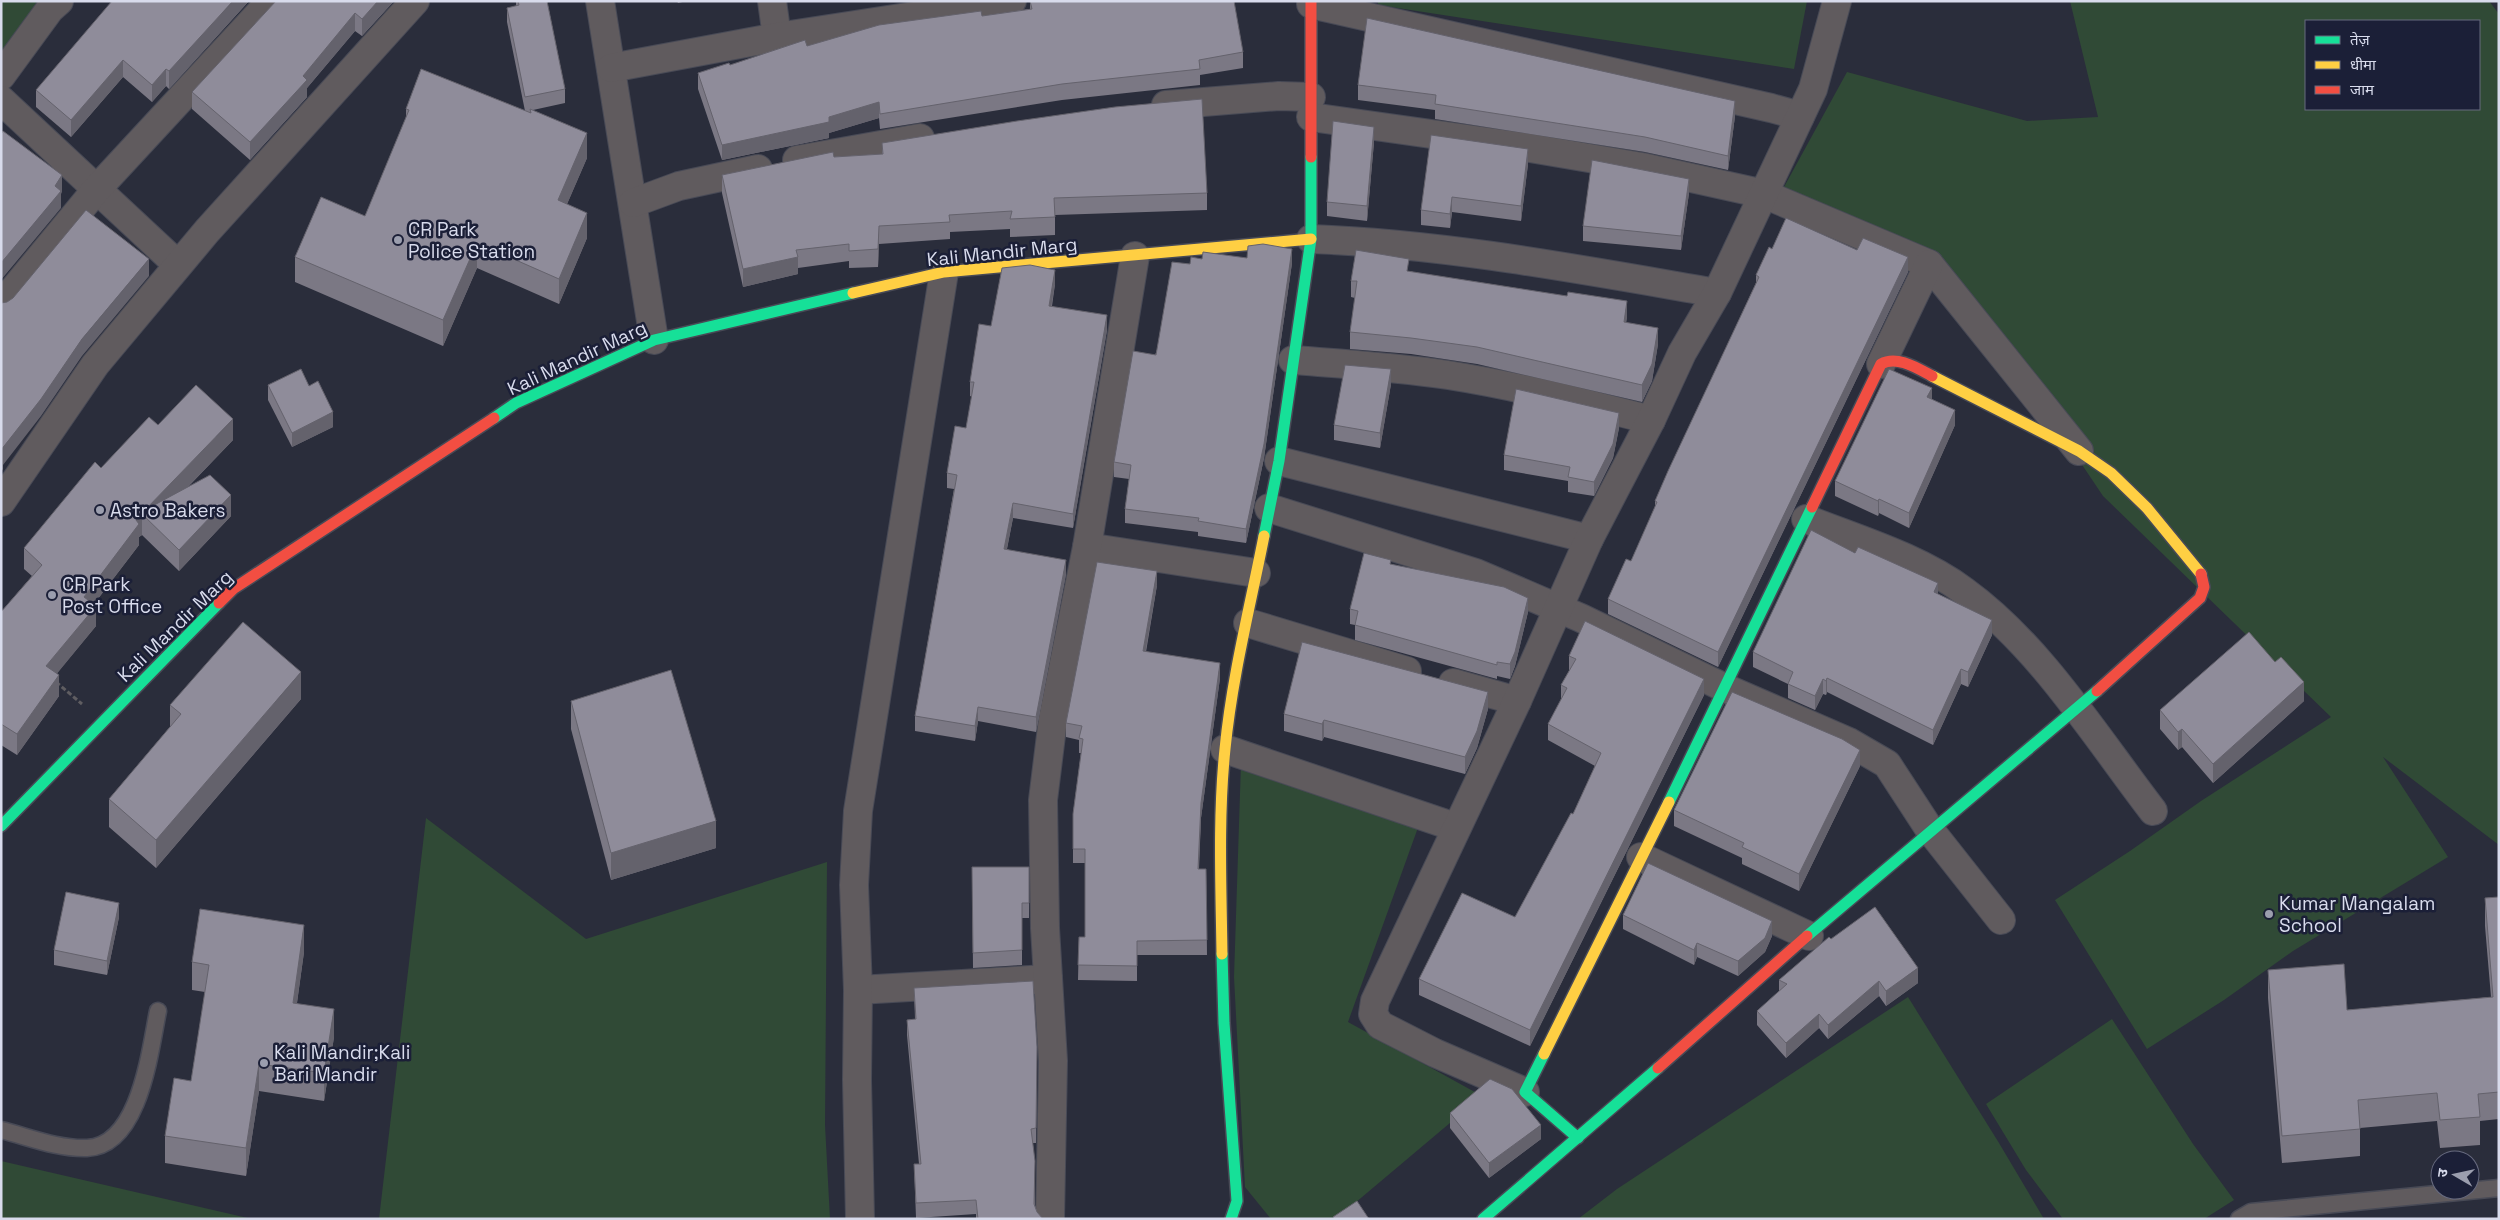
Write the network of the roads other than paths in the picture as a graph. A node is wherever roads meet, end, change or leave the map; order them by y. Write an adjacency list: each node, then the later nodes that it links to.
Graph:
1 (271, 1): 18 (street)
2 (415, 1): 24 (street)
3 (600, 1): 11 (street)
4 (772, 1): 10 (street)
5 (1012, 1): 9 (street)
6 (1837, 1): 16 (street)
7 (1311, 3): 15 (street); 16 (street)
8 (51, 4): 12 (street)
9 (902, 9): 10 (street)
10 (777, 37): 11 (street)
11 (611, 68): 20 (street)
12 (1, 76)
13 (1, 100): 18 (street)
14 (1146, 107): 15 (street)
15 (1311, 107): 19 (street); 21 (street)
16 (1800, 116): 19 (street)
17 (949, 133): 20 (street)
18 (96, 190): 24 (street); 27 (street)
19 (1764, 194): 23 (street); 26 (street)
20 (633, 203): 28 (street)
21 (1310, 238): 22 (street, Kali Mandir Marg); 26 (street); 29 (street)
22 (1135, 256): 25 (street, Kali Mandir Marg); 38 (street)
23 (1929, 264): 30 (street); 32 (street)
24 (178, 266): 34 (street)
25 (944, 272): 28 (street, Kali Mandir Marg); 54 (street)
26 (1717, 293): 31 (street)
27 (1, 305)
28 (654, 340): 47 (street, Kali Mandir Marg)
29 (1293, 360): 31 (street); 33 (street)
30 (1881, 364): 32 (street); 36 (street)
31 (1652, 420): 37 (street)
32 (2078, 451): 44 (street)
33 (1279, 461): 35 (street); 37 (street)
34 (1, 502)
35 (1269, 508): 39 (street); 40 (street)
36 (1806, 519): 42 (street); 44 (street)
37 (1589, 539): 40 (street)
38 (1087, 547): 39 (street); 53 (street)
39 (1256, 573): 41 (street)
40 (1558, 608): 42 (street); 43 (street)
41 (1248, 623): 43 (street); 45 (street)
42 (1725, 688): 49 (street); 50 (street)
43 (1516, 701): 48 (street)
44 (2076, 710): 46 (street); 49 (street)
45 (1225, 748): 48 (street); 62 (street)
46 (2152, 811)
47 (1, 826)
48 (1455, 827): 56 (street)
49 (1930, 830): 51 (street); 52 (street)
50 (1641, 857): 52 (street); 56 (street)
51 (2001, 920)
52 (1809, 936): 58 (street)
53 (1048, 979): 54 (street); 61 (street)
54 (858, 990): 60 (street)
55 (158, 1012): 57 (lane)
56 (1525, 1092): 58 (street)
57 (1, 1130)
58 (1578, 1138): 63 (street)
59 (2499, 1188): 64 (lane)
60 (860, 1219)
61 (1050, 1219)
62 (1231, 1219)
63 (1483, 1219)
64 (2239, 1219)

